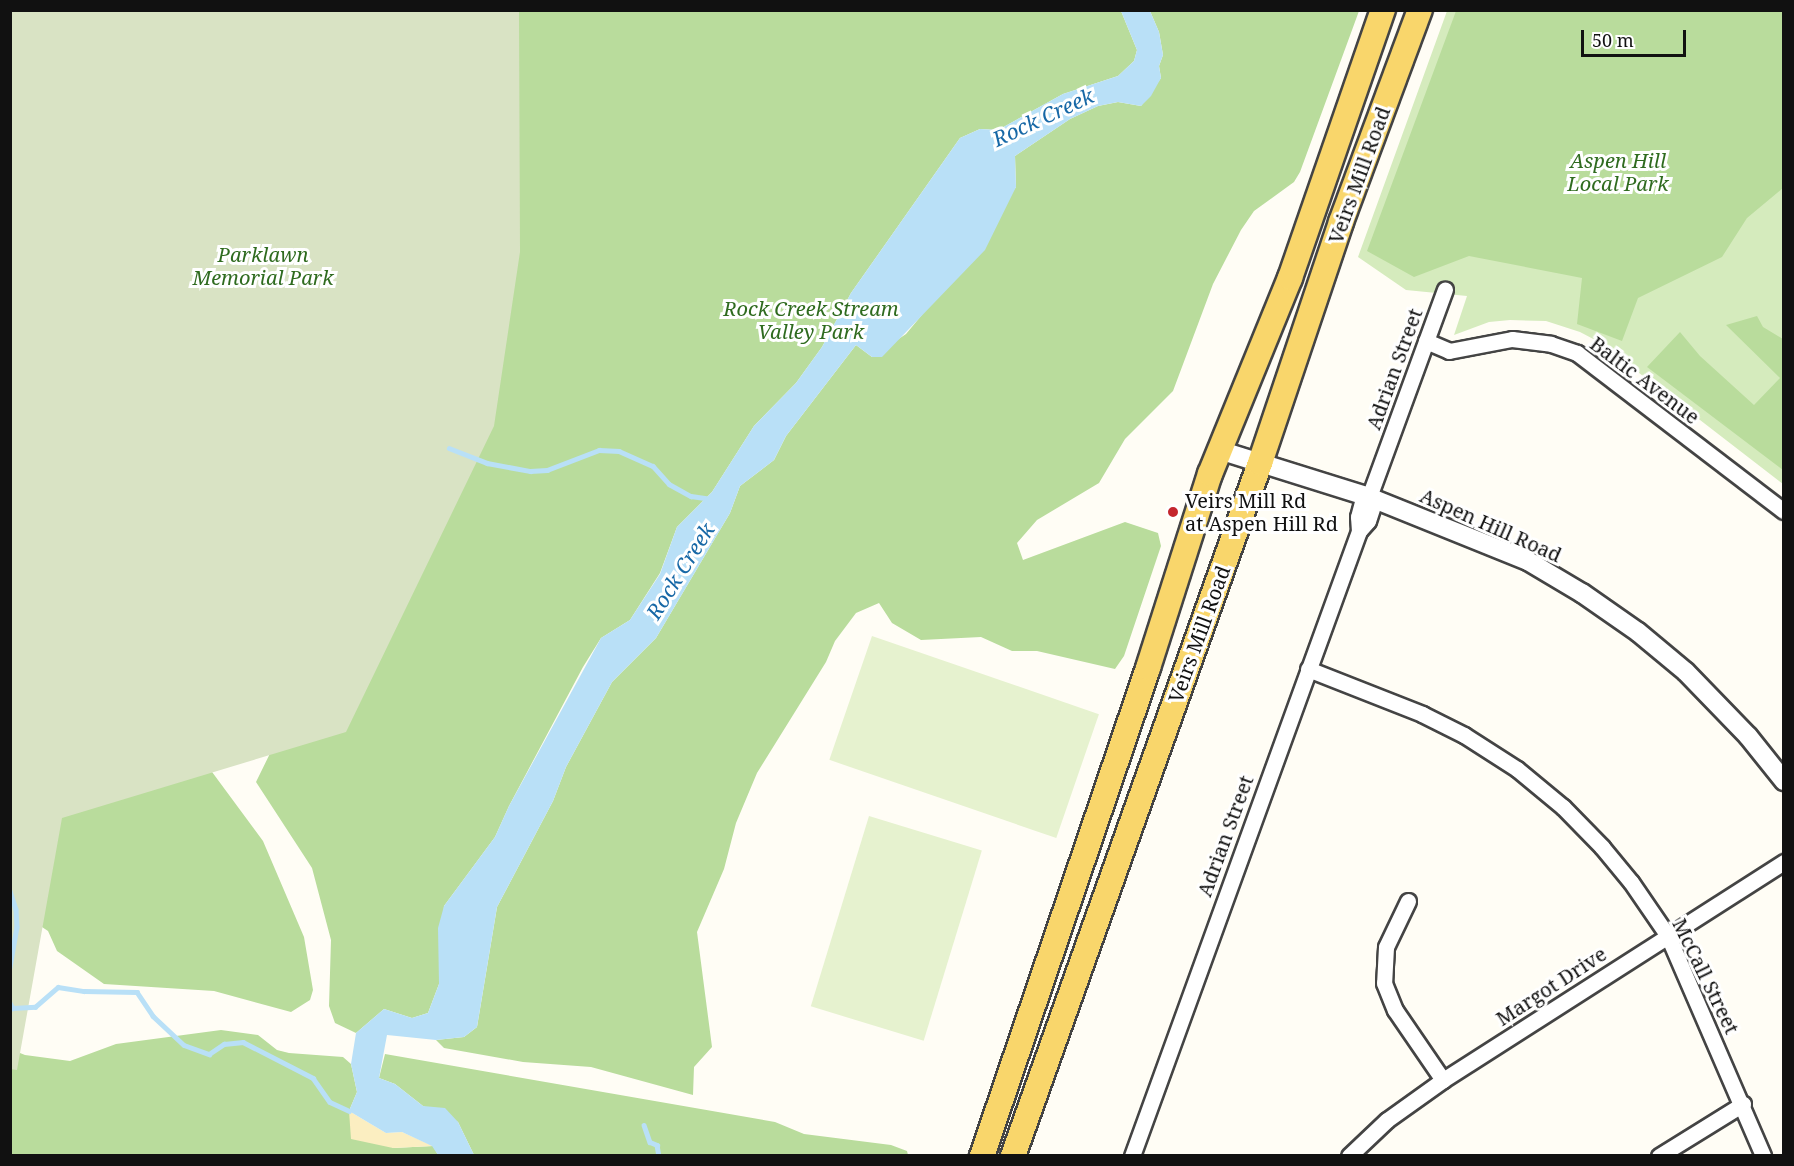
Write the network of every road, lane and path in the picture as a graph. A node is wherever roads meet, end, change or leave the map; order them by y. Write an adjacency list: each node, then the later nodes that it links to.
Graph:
1 (1383, 10): 5 (main road, Veirs Mill Road)
2 (1420, 10): 6 (main road, Veirs Mill Road)
3 (1445, 289): 4 (street, Adrian Street)
4 (1426, 341): 7 (street, Adrian Street); 8 (street, Baltic Avenue)
5 (1219, 450): 6 (street, Aspen Hill Road); 16 (main road, Veirs Mill Road)
6 (1260, 464): 7 (street, Aspen Hill Road); 17 (main road, Veirs Mill Road)
7 (1370, 497): 9 (street, Adrian Street); 10 (street, Aspen Hill Road)
8 (1784, 511)
9 (1308, 669): 13 (street, McCall Street); 18 (street, Adrian Street)
10 (1784, 781)
11 (1784, 862): 13 (street, Margot Drive)
12 (1408, 901): 14 (street)
13 (1668, 936): 14 (street, Margot Drive); 15 (street, McCall Street)
14 (1443, 1080): 19 (street, Margot Drive)
15 (1743, 1104): 20 (street); 21 (street, McCall Street)
16 (982, 1155)
17 (1013, 1155)
18 (1132, 1155)
19 (1349, 1155)
20 (1659, 1155)
21 (1764, 1155)

